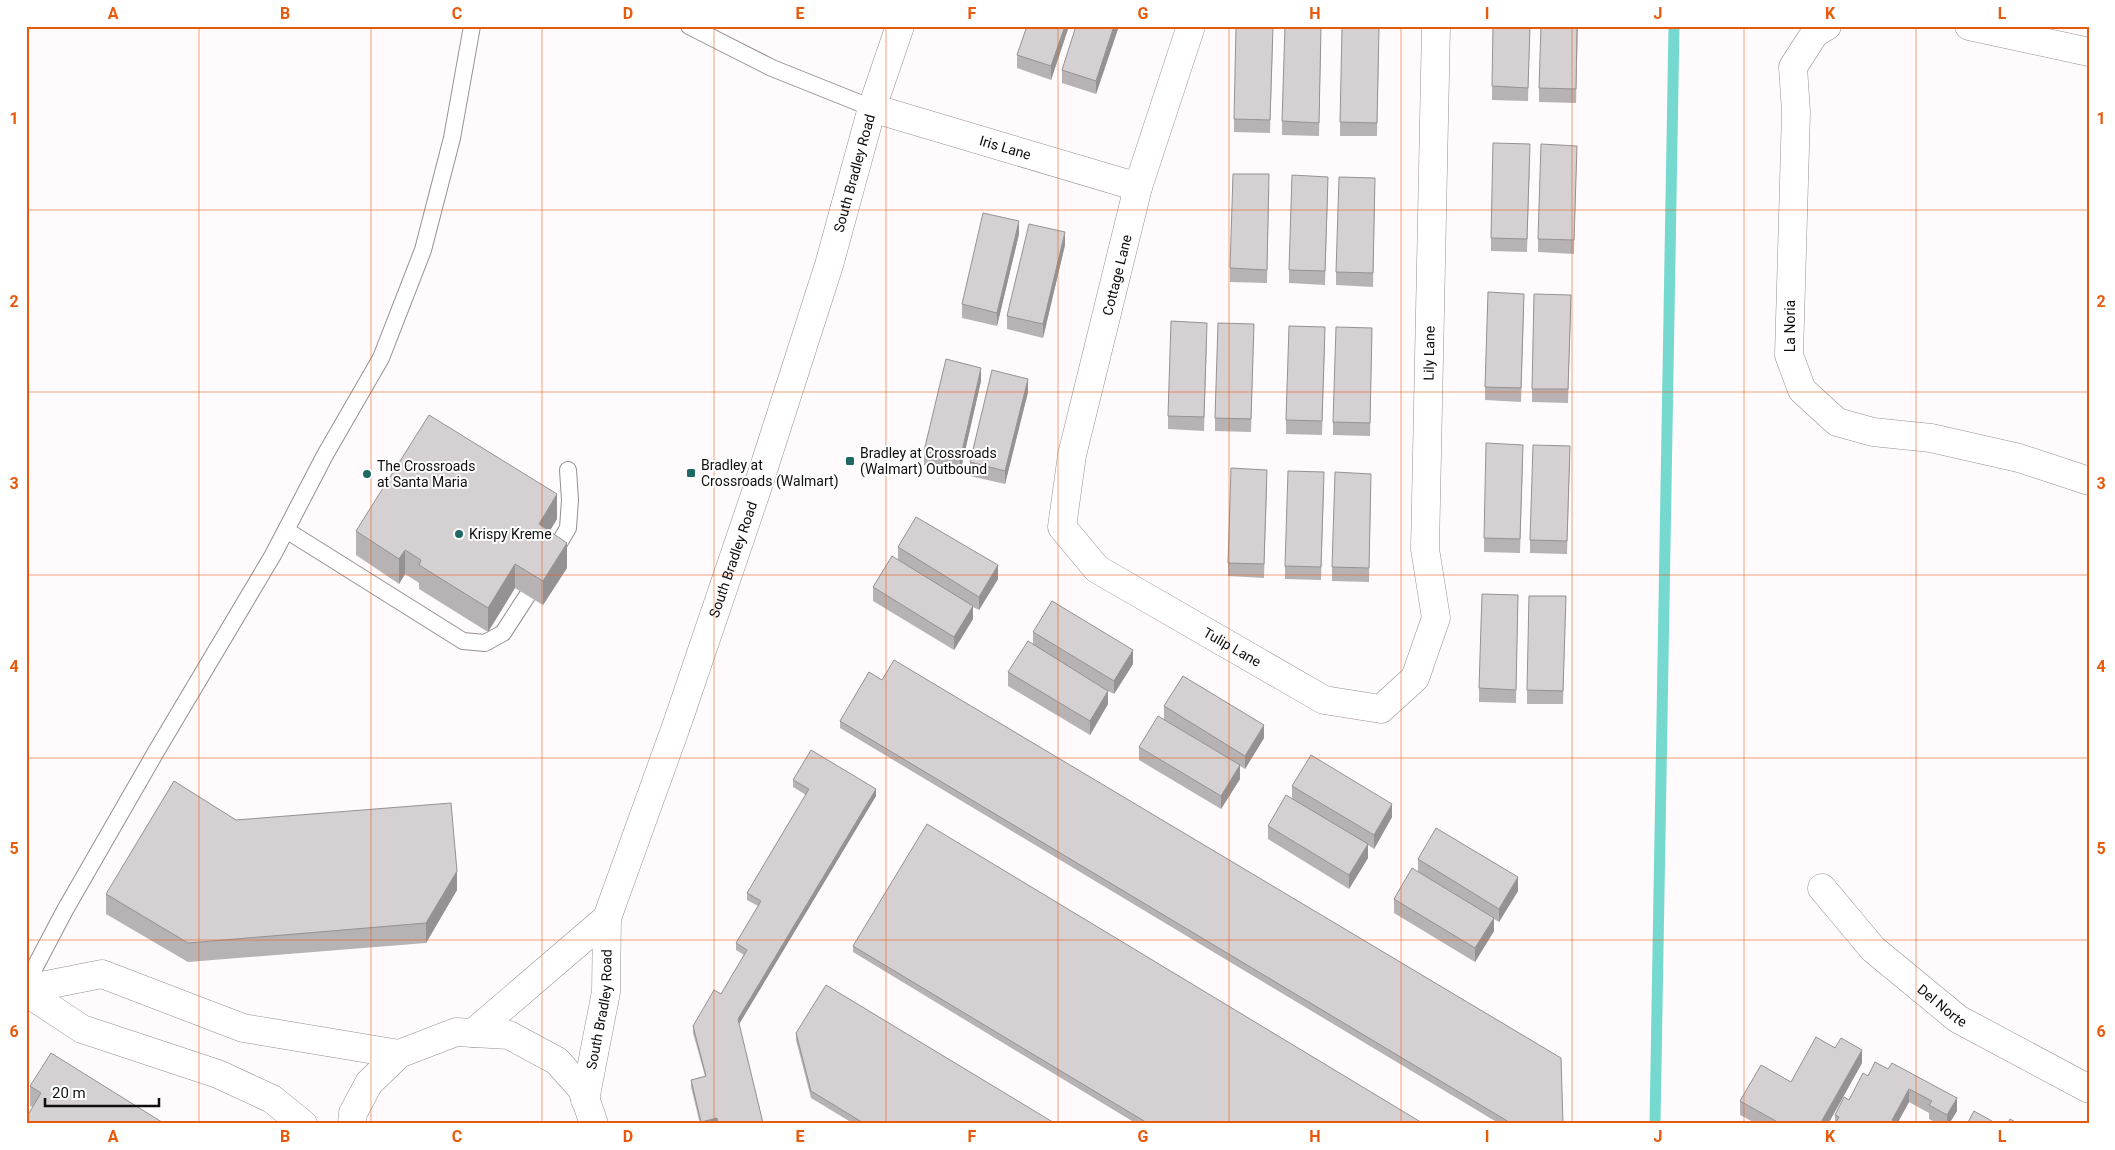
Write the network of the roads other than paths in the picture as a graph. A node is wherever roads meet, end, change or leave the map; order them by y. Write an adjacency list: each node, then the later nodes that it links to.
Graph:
1 (472, 26): 14 (lane)
2 (689, 26): 9 (lane)
3 (900, 26): 9 (street, South Bradley Road)
4 (1191, 26): 10 (street, Cottage Lane)
5 (1436, 26): 17 (street, Lily Lane)
6 (1827, 26): 12 (street, La Noria)
7 (1969, 26): 8 (street)
8 (2089, 52)
9 (872, 108): 10 (street, Iris Lane); 19 (street, South Bradley Road)
10 (1138, 187): 13 (street, Cottage Lane)
11 (568, 470): 15 (lane)
12 (2089, 481)
13 (1062, 527): 17 (street, Tulip Lane)
14 (286, 530): 16 (lane); 20 (lane)
15 (551, 557)
16 (527, 596)
17 (1415, 678)
18 (1822, 888): 24 (street, Del Norte)
19 (607, 918): 22 (street, South Bradley Road); 25 (street, South Bradley Road)
20 (26, 984)
21 (26, 991): 23 (street); 26 (street)
22 (473, 1033): 23 (street); 25 (street)
23 (399, 1054): 27 (street)
24 (2089, 1089)
25 (590, 1112)
26 (303, 1124)
27 (352, 1124)

